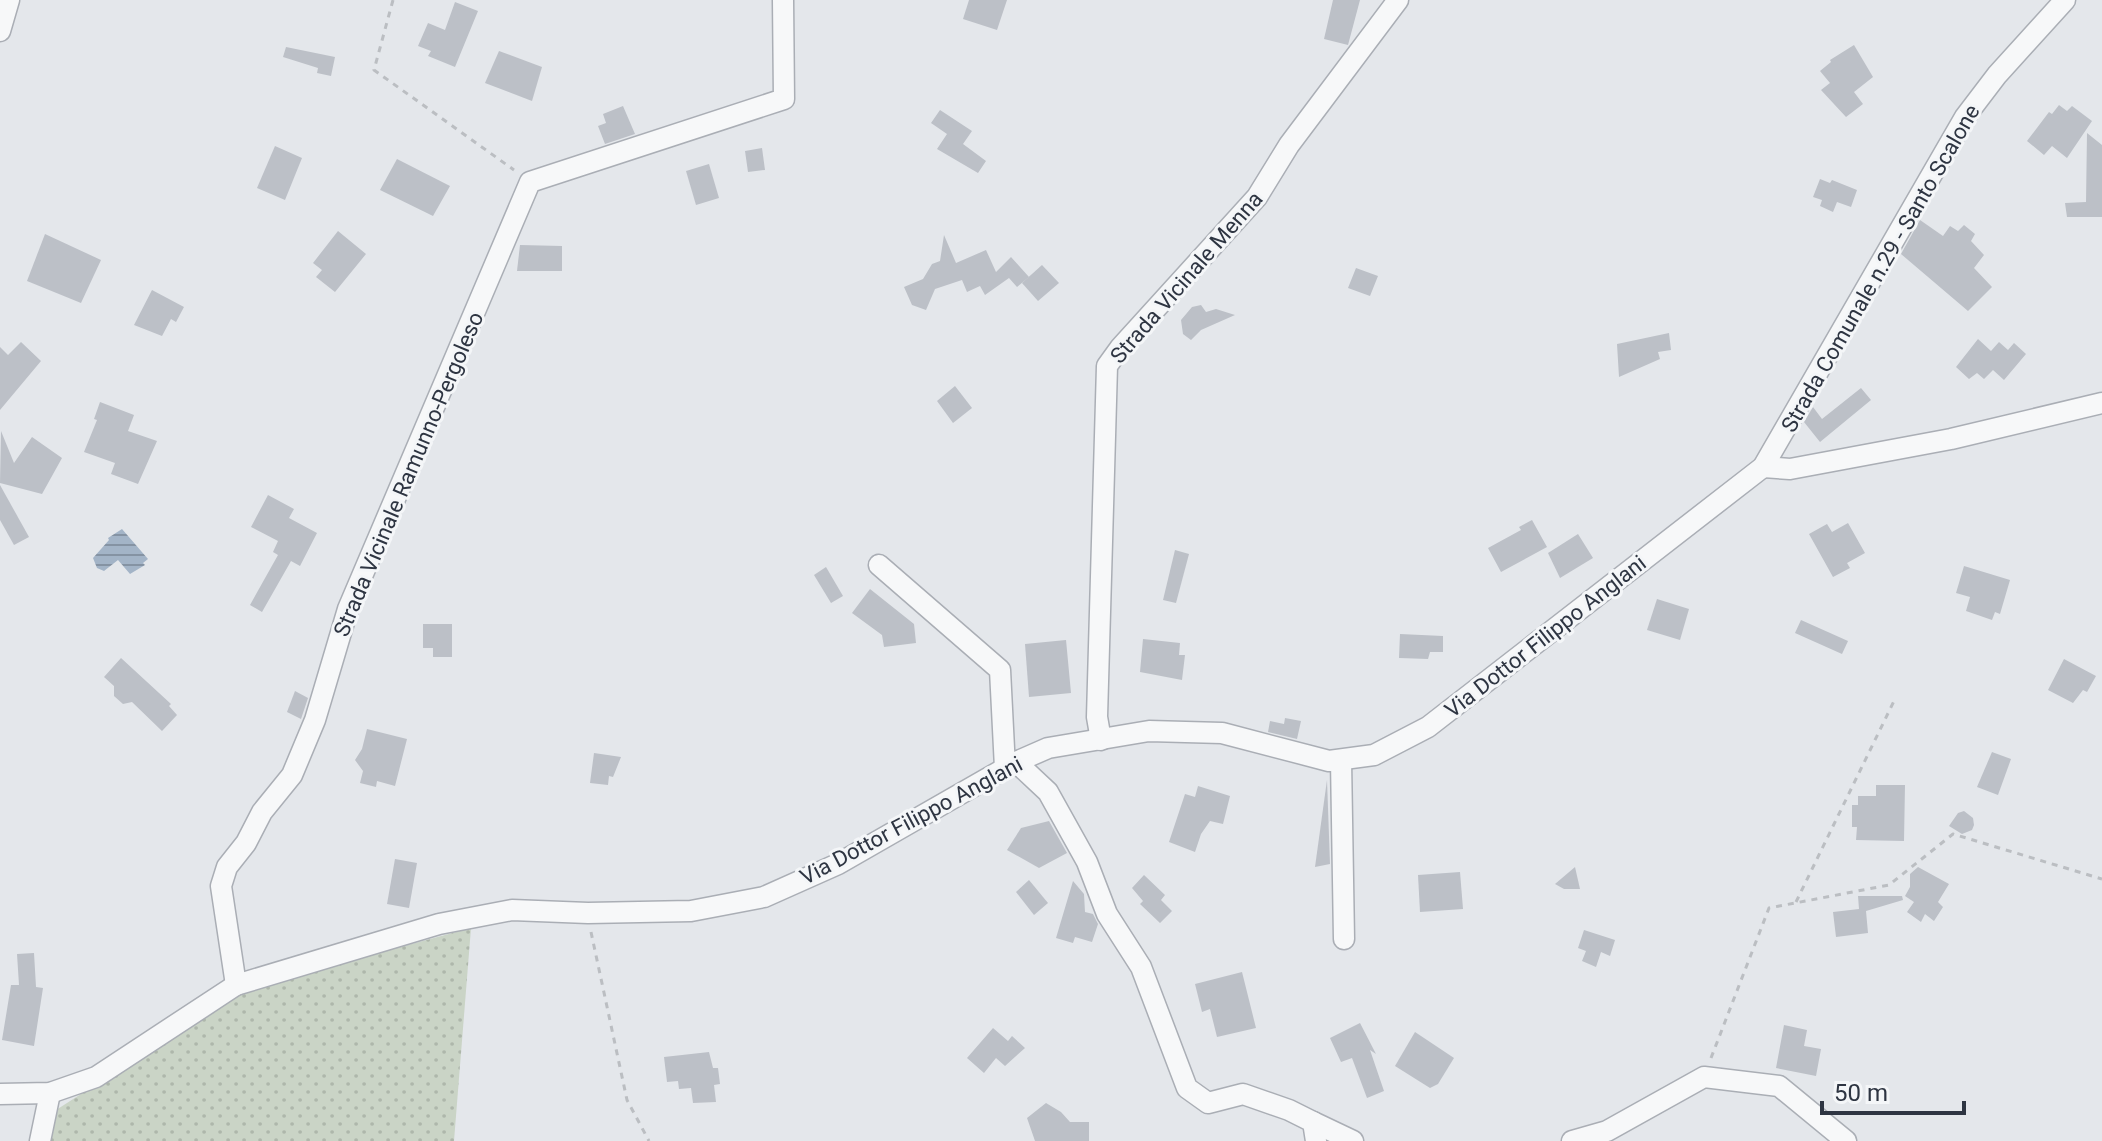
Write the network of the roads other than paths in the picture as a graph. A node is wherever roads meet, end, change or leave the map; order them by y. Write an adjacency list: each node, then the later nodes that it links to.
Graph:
1 (9, 0): 5 (street)
2 (783, 0): 13 (street, Strada Vicinale Ramunno-Pergoleso)
3 (1398, 0): 9 (street, Strada Vicinale Menna)
4 (2065, 0): 7 (street, Strada Comunale n.29 - Santo Scalone)
5 (0, 31)
6 (2102, 403): 7 (street)
7 (1763, 467): 10 (street, Via Dottor Filippo Anglani)
8 (879, 565): 11 (street)
9 (1101, 740): 10 (street, Via Dottor Filippo Anglani); 11 (street, Via Dottor Filippo Anglani)
10 (1341, 760): 12 (street)
11 (1011, 765): 13 (street, Via Dottor Filippo Anglani); 16 (street)
12 (1344, 939)
13 (236, 985): 14 (street, Via Dottor Filippo Anglani)
14 (50, 1093): 15 (street, Via Dottor Filippo Anglani); 17 (street)
15 (0, 1094)
16 (1314, 1132): 18 (street)
17 (40, 1141)
18 (1353, 1141)
19 (1572, 1141): 20 (street)
20 (1846, 1141)

